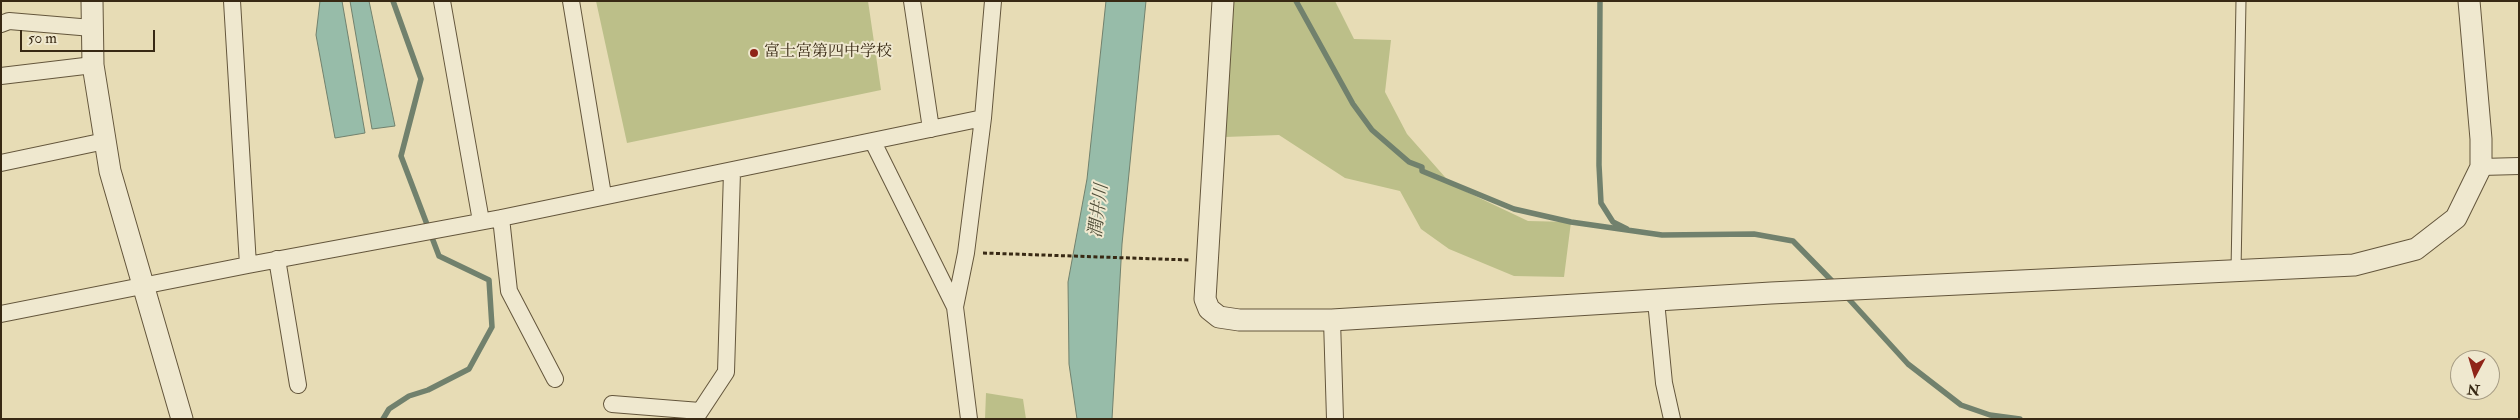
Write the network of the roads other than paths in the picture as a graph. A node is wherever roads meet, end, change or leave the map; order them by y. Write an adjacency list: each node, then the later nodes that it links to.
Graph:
1 (92, 1): 11 (street)
2 (232, 1): 26 (street)
3 (442, 1): 24 (street)
4 (571, 1): 22 (street)
5 (912, 1): 15 (street)
6 (993, 1): 14 (street)
7 (1223, 1): 32 (street)
8 (2240, 1): 27 (lane)
9 (2469, 1): 20 (street)
10 (1, 24): 11 (street)
11 (92, 28): 12 (street)
12 (93, 65): 13 (street); 16 (street)
13 (1, 76)
14 (983, 118): 15 (street); 30 (street)
15 (931, 129): 17 (street)
16 (105, 141): 18 (street); 28 (street)
17 (873, 142): 21 (street); 30 (street)
18 (1, 163)
19 (2519, 166): 20 (street)
20 (2481, 167): 27 (street)
21 (732, 172): 22 (street); 36 (street)
22 (602, 196): 23 (street)
23 (501, 218): 24 (street); 33 (street)
24 (481, 221): 25 (street)
25 (277, 259): 26 (street); 34 (street)
26 (248, 265): 28 (street)
27 (2236, 270): 29 (street)
28 (143, 286): 31 (street); 37 (street)
29 (1656, 301): 32 (street); 40 (street)
30 (955, 307): 38 (street)
31 (1, 314)
32 (1332, 320): 39 (street)
33 (555, 379)
34 (298, 384)
35 (612, 404): 36 (street)
36 (698, 415)
37 (182, 419)
38 (969, 419)
39 (1336, 419)
40 (1672, 419)

